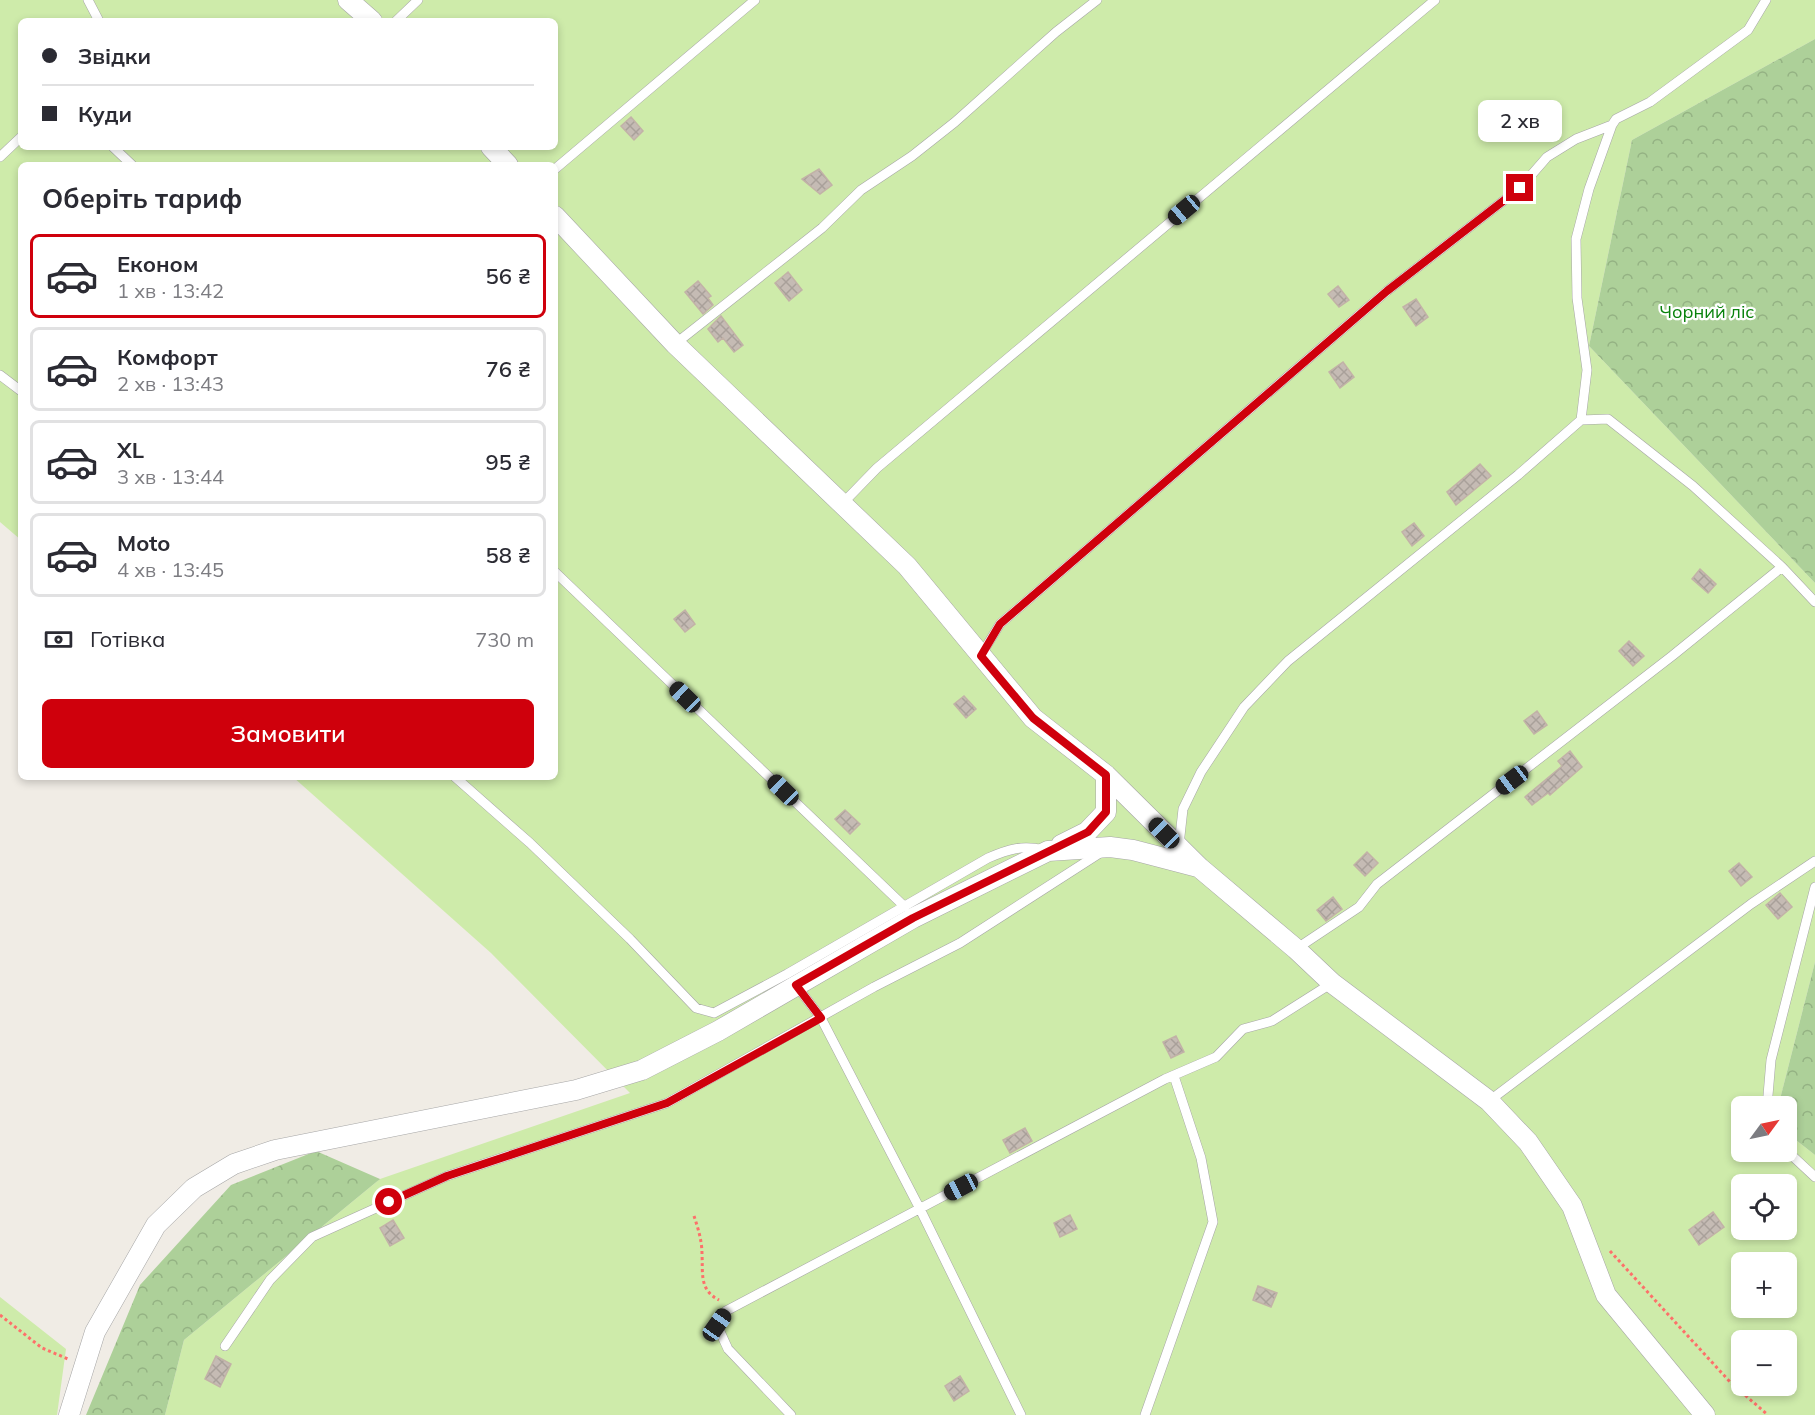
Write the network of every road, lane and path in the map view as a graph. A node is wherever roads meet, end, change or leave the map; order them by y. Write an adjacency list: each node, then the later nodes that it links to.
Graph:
1 (88, 0): 8 (lane)
2 (348, 0): 9 (street)
3 (418, 0): 10 (lane)
4 (755, 0): 18 (lane)
5 (1096, 0): 20 (lane)
6 (1435, 0): 24 (lane)
7 (1766, 0): 11 (lane)
8 (97, 18)
9 (369, 18)
10 (399, 18)
11 (1612, 125): 23 (lane); 28 (lane)
12 (18, 140): 15 (lane)
13 (116, 150): 16 (lane)
14 (494, 150): 17 (street)
15 (0, 157)
16 (129, 162)
17 (505, 162)
18 (558, 166)
19 (558, 219): 20 (street)
20 (675, 344): 24 (street)
21 (0, 375): 22 (lane)
22 (18, 389)
23 (1581, 420): 25 (lane); 32 (lane)
24 (842, 504): 28 (street)
25 (1782, 567): 27 (lane); 38 (lane)
26 (558, 575): 37 (lane)
27 (1815, 602)
28 (981, 656): 29 (street)
29 (1106, 775): 32 (street); 33 (street)
30 (457, 780): 37 (lane)
31 (1110, 847): 33 (street); 35 (street); 41 (lane)
32 (1179, 848): 35 (street)
33 (1048, 851): 37 (lane); 40 (street)
34 (1815, 861): 44 (lane)
35 (1200, 868): 38 (street)
36 (1815, 887): 43 (lane)
37 (905, 907)
38 (1296, 949): 39 (street)
39 (1332, 983): 42 (lane); 44 (street)
40 (796, 985): 41 (lane); 53 (street)
41 (821, 1018): 47 (lane); 52 (lane)
42 (1174, 1076): 47 (lane); 57 (lane)
43 (1768, 1096)
44 (1490, 1101): 58 (street)
45 (1797, 1160): 46 (lane)
46 (1815, 1177)
47 (920, 1209): 50 (lane); 56 (lane)
48 (694, 1216): 50 (path)
49 (1605, 1246): 59 (path)
50 (738, 1304): 55 (lane)
51 (0, 1315): 53 (path)
52 (225, 1346)
53 (84, 1365): 54 (street)
54 (69, 1415)
55 (790, 1415)
56 (1021, 1415)
57 (1145, 1415)
58 (1705, 1415)
59 (1768, 1415)

